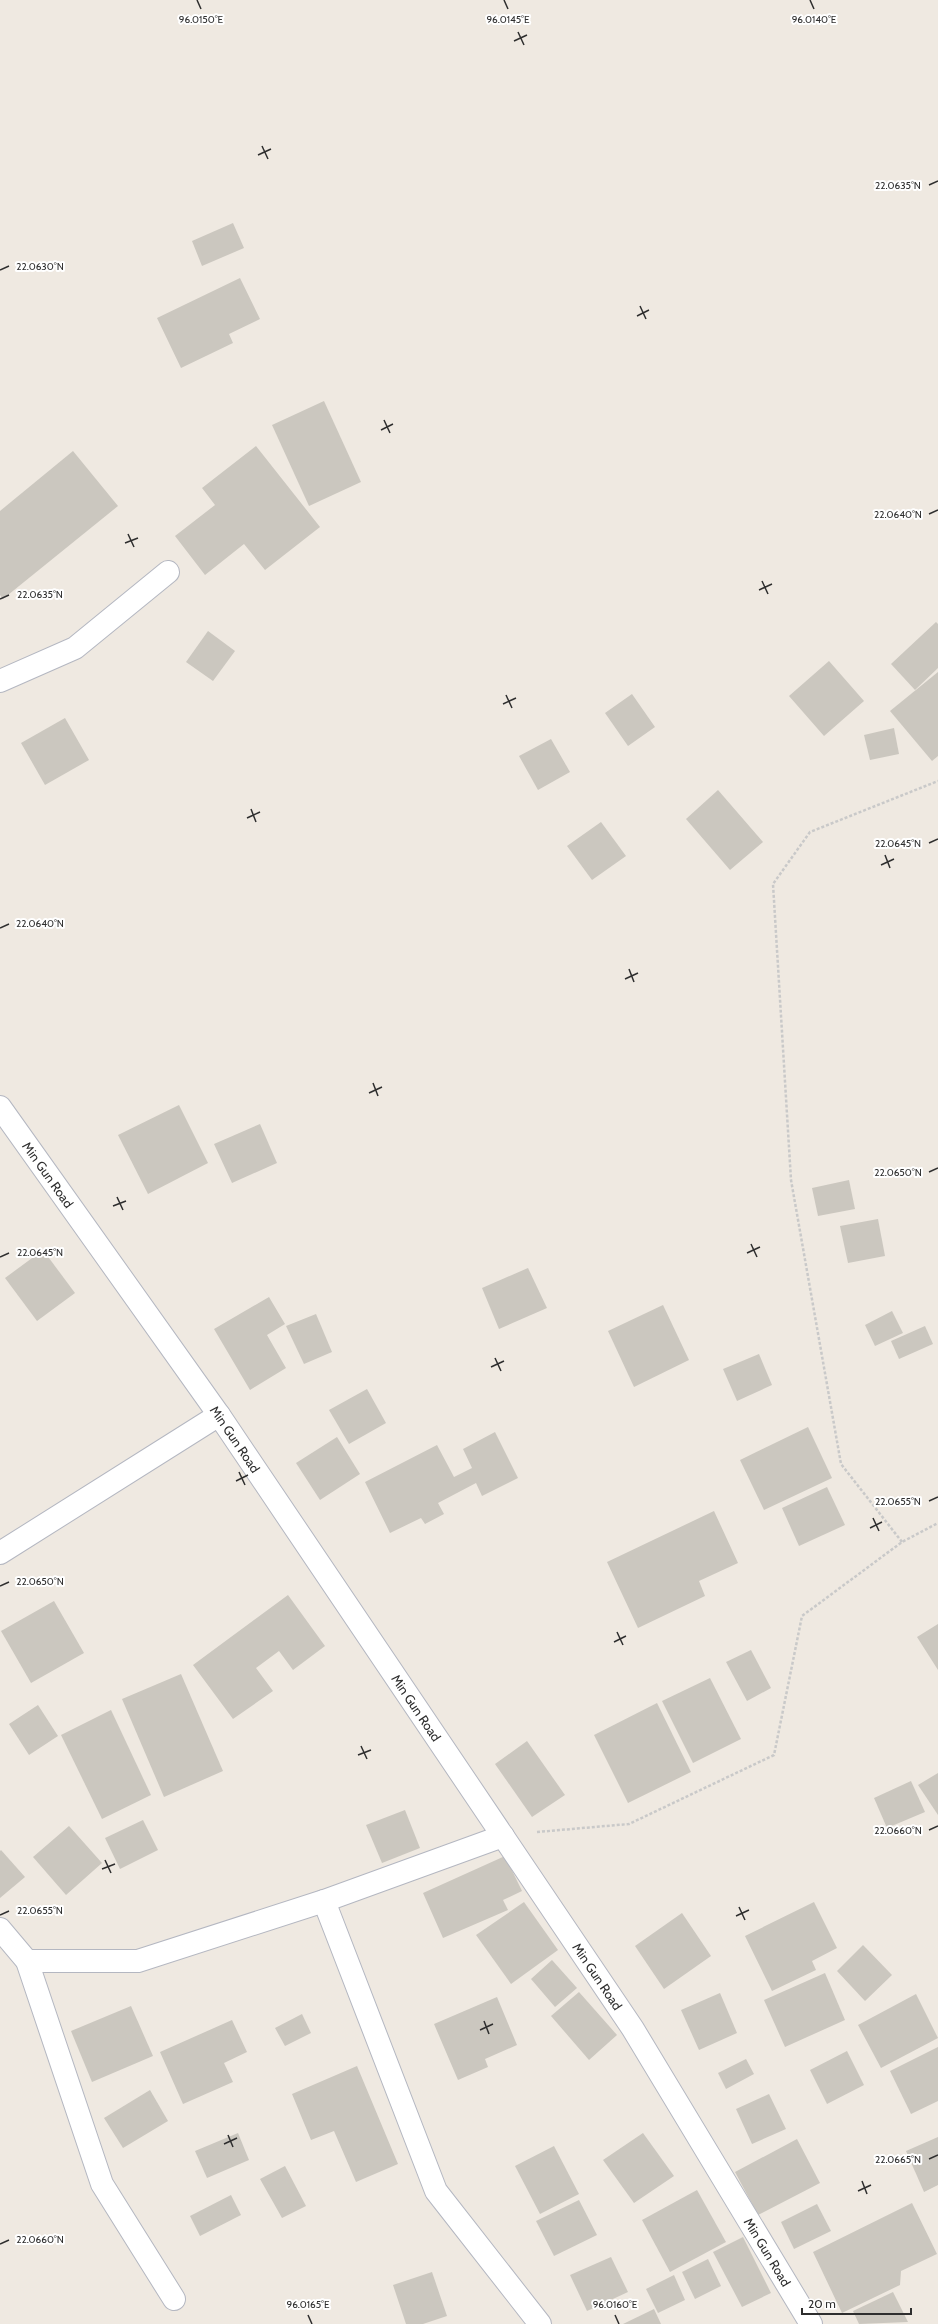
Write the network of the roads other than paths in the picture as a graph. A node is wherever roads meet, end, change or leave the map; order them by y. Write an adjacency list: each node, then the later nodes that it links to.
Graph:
1 (168, 572): 2 (street)
2 (0, 681)
3 (0, 1107): 4 (street, Min Gun Road)
4 (219, 1415): 5 (street); 6 (street, Min Gun Road)
5 (0, 1553)
6 (503, 1836): 7 (street); 12 (street, Min Gun Road)
7 (324, 1901): 9 (street); 11 (street)
8 (0, 1929): 9 (street)
9 (27, 1961): 10 (street)
10 (174, 2299)
11 (540, 2324)
12 (811, 2324)

